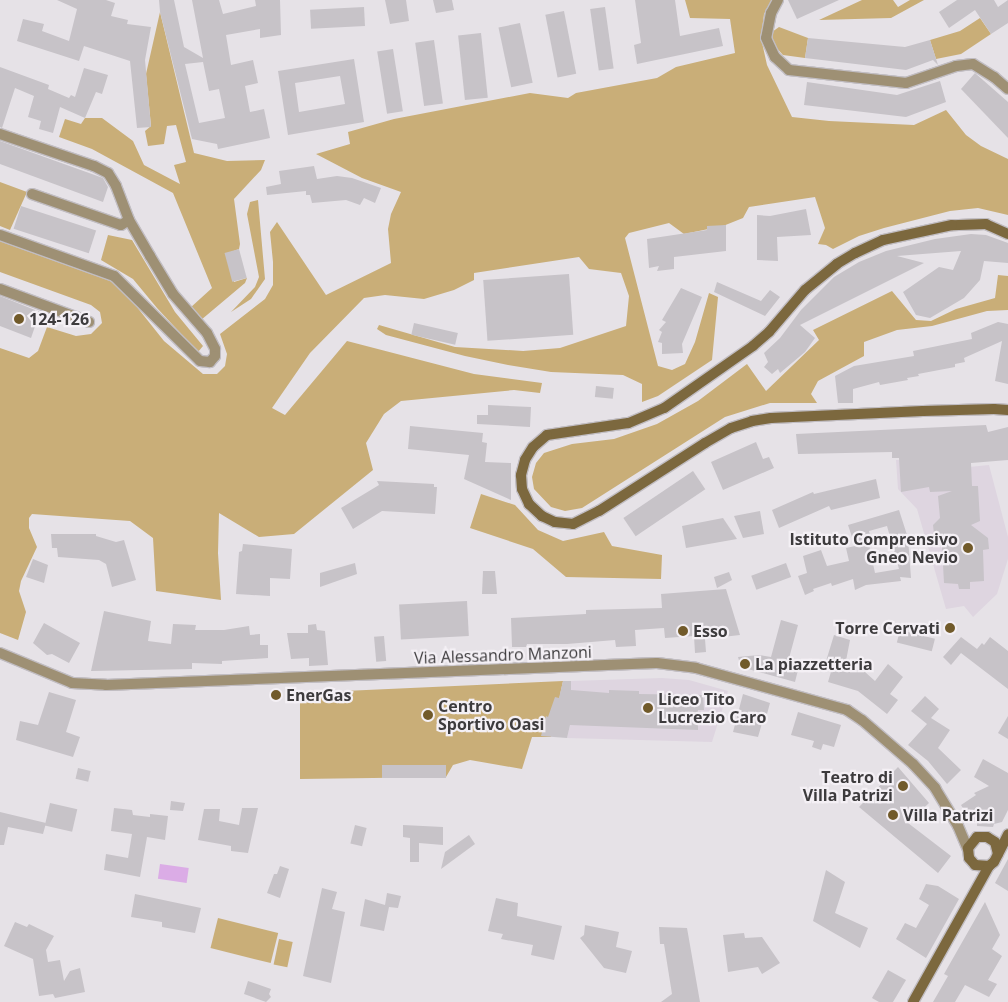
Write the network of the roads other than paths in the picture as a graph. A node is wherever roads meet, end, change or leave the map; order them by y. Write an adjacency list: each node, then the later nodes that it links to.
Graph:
1 (778, 0): 2 (street)
2 (1008, 90)
3 (0, 134): 5 (street)
4 (32, 194): 5 (street)
5 (129, 220): 7 (street)
6 (1008, 234): 10 (main road)
7 (0, 235)
8 (0, 289): 9 (street)
9 (89, 322)
10 (1008, 410)
11 (0, 653): 12 (street, Via Alessandro Manzoni)
12 (957, 825): 14 (street); 16 (street, Via Alessandro Manzoni)
13 (1008, 833): 15 (main road); 17 (main road)
14 (980, 837): 15 (main road); 16 (main road)
15 (991, 838): 17 (main road)
16 (968, 849): 18 (main road)
17 (998, 854): 19 (main road)
18 (977, 866): 19 (main road); 20 (main road)
19 (990, 866): 20 (main road)
20 (975, 893): 21 (main road)
21 (913, 1002)

